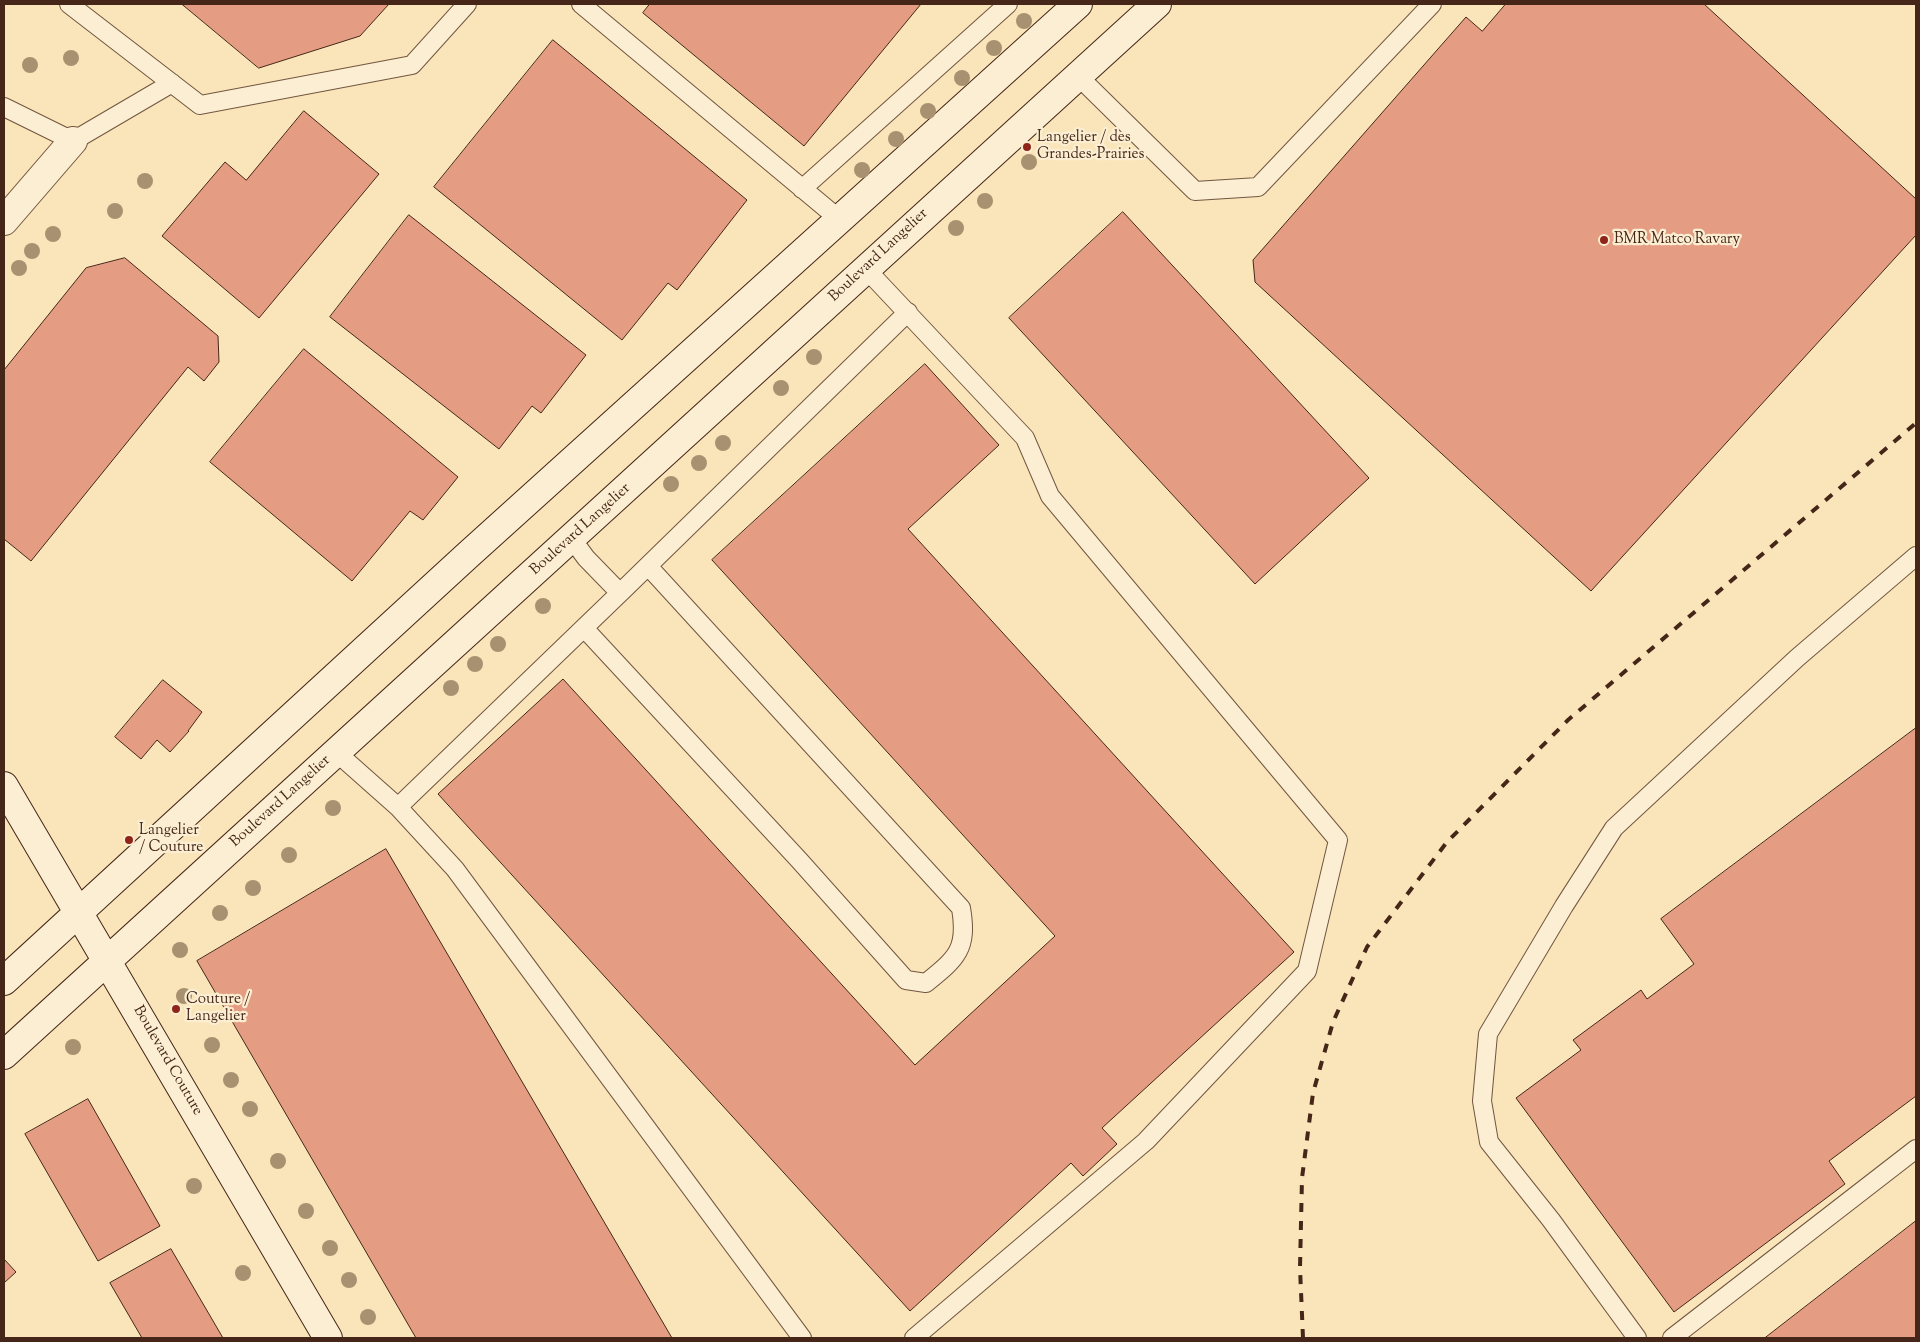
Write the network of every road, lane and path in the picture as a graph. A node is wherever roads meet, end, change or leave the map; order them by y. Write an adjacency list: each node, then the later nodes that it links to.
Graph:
1 (69, 4): 9 (lane)
2 (467, 4): 9 (lane)
3 (582, 4): 12 (lane)
4 (1008, 4): 12 (lane)
5 (1078, 4): 13 (main road)
6 (1157, 4): 8 (main road, Boulevard Langelier)
7 (1432, 4): 8 (lane)
8 (1078, 76): 15 (main road, Boulevard Langelier)
9 (172, 83): 11 (lane)
10 (4, 108): 11 (lane)
11 (74, 141): 14 (main road)
12 (802, 189): 13 (lane)
13 (839, 219): 25 (main road)
14 (4, 221)
15 (866, 269): 16 (lane); 17 (main road, Boulevard Langelier)
16 (908, 312): 19 (lane); 32 (lane)
17 (572, 539): 20 (lane); 22 (main road, Boulevard Langelier)
18 (1916, 556): 33 (lane)
19 (648, 566): 20 (lane); 21 (lane)
20 (620, 593): 21 (lane)
21 (584, 628): 24 (lane)
22 (336, 752): 24 (lane); 26 (main road, Boulevard Langelier)
23 (4, 786): 25 (main road, Boulevard Couture)
24 (398, 807): 31 (lane)
25 (79, 913): 26 (main road, Boulevard Couture); 27 (main road)
26 (107, 960): 28 (main road, Boulevard Langelier); 30 (main road, Boulevard Couture)
27 (4, 981)
28 (4, 1055)
29 (1916, 1149): 34 (lane)
30 (328, 1338)
31 (802, 1338)
32 (914, 1338)
33 (1637, 1338)
34 (1672, 1338)

